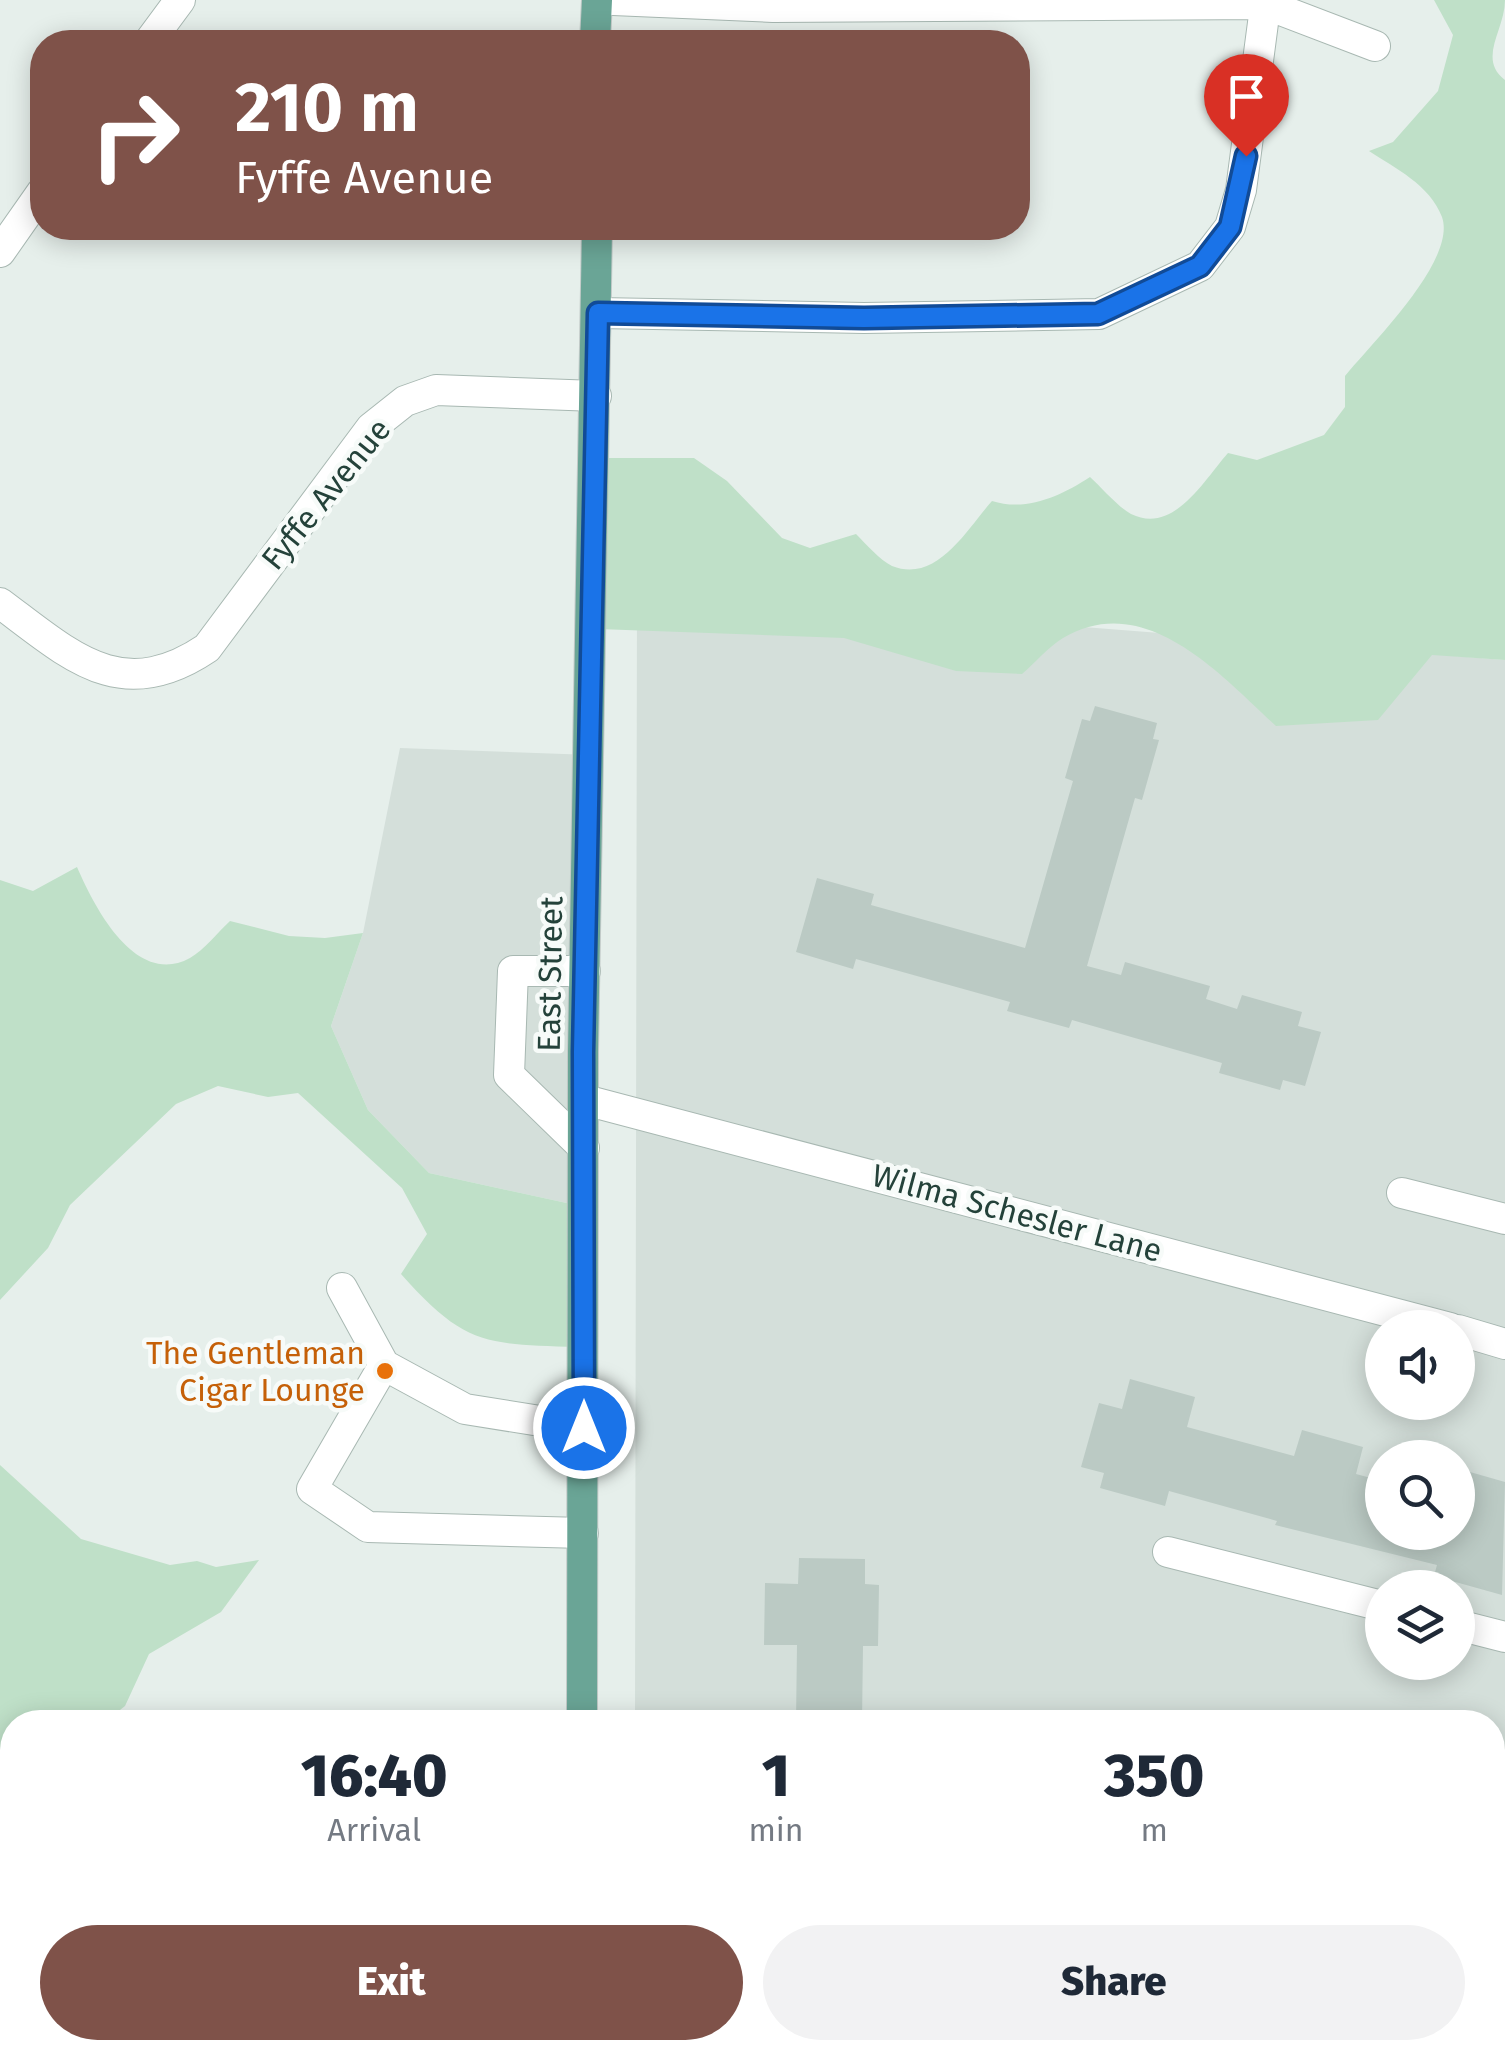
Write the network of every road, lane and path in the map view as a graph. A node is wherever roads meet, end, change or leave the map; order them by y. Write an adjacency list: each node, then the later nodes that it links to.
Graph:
1 (180, 0): 5 (street)
2 (596, 0): 6 (main road)
3 (613, 0): 4 (street)
4 (1266, 2): 7 (street); 11 (street)
5 (159, 30)
6 (595, 30)
7 (1374, 46)
8 (30, 209): 10 (street)
9 (597, 240): 11 (main road, East Street)
10 (0, 252)
11 (598, 313): 12 (main road, East Street)
12 (596, 396): 13 (street, Fyffe Avenue); 14 (main road, East Street)
13 (0, 603)
14 (585, 971): 15 (main road, East Street); 16 (street)
15 (585, 1100): 16 (main road, East Street); 20 (street, Wilma Schesler Lane)
16 (584, 1148): 24 (main road, East Street)
17 (1402, 1193): 18 (street)
18 (1505, 1220)
19 (342, 1288): 23 (street)
20 (1382, 1310)
21 (1475, 1335): 22 (street)
22 (1505, 1344)
23 (384, 1365): 24 (street); 25 (street)
24 (584, 1428): 25 (main road, East Street)
25 (583, 1533): 30 (main road, East Street)
26 (1168, 1552): 27 (street)
27 (1365, 1602)
28 (1475, 1629): 29 (street)
29 (1505, 1637)
30 (582, 1710)

